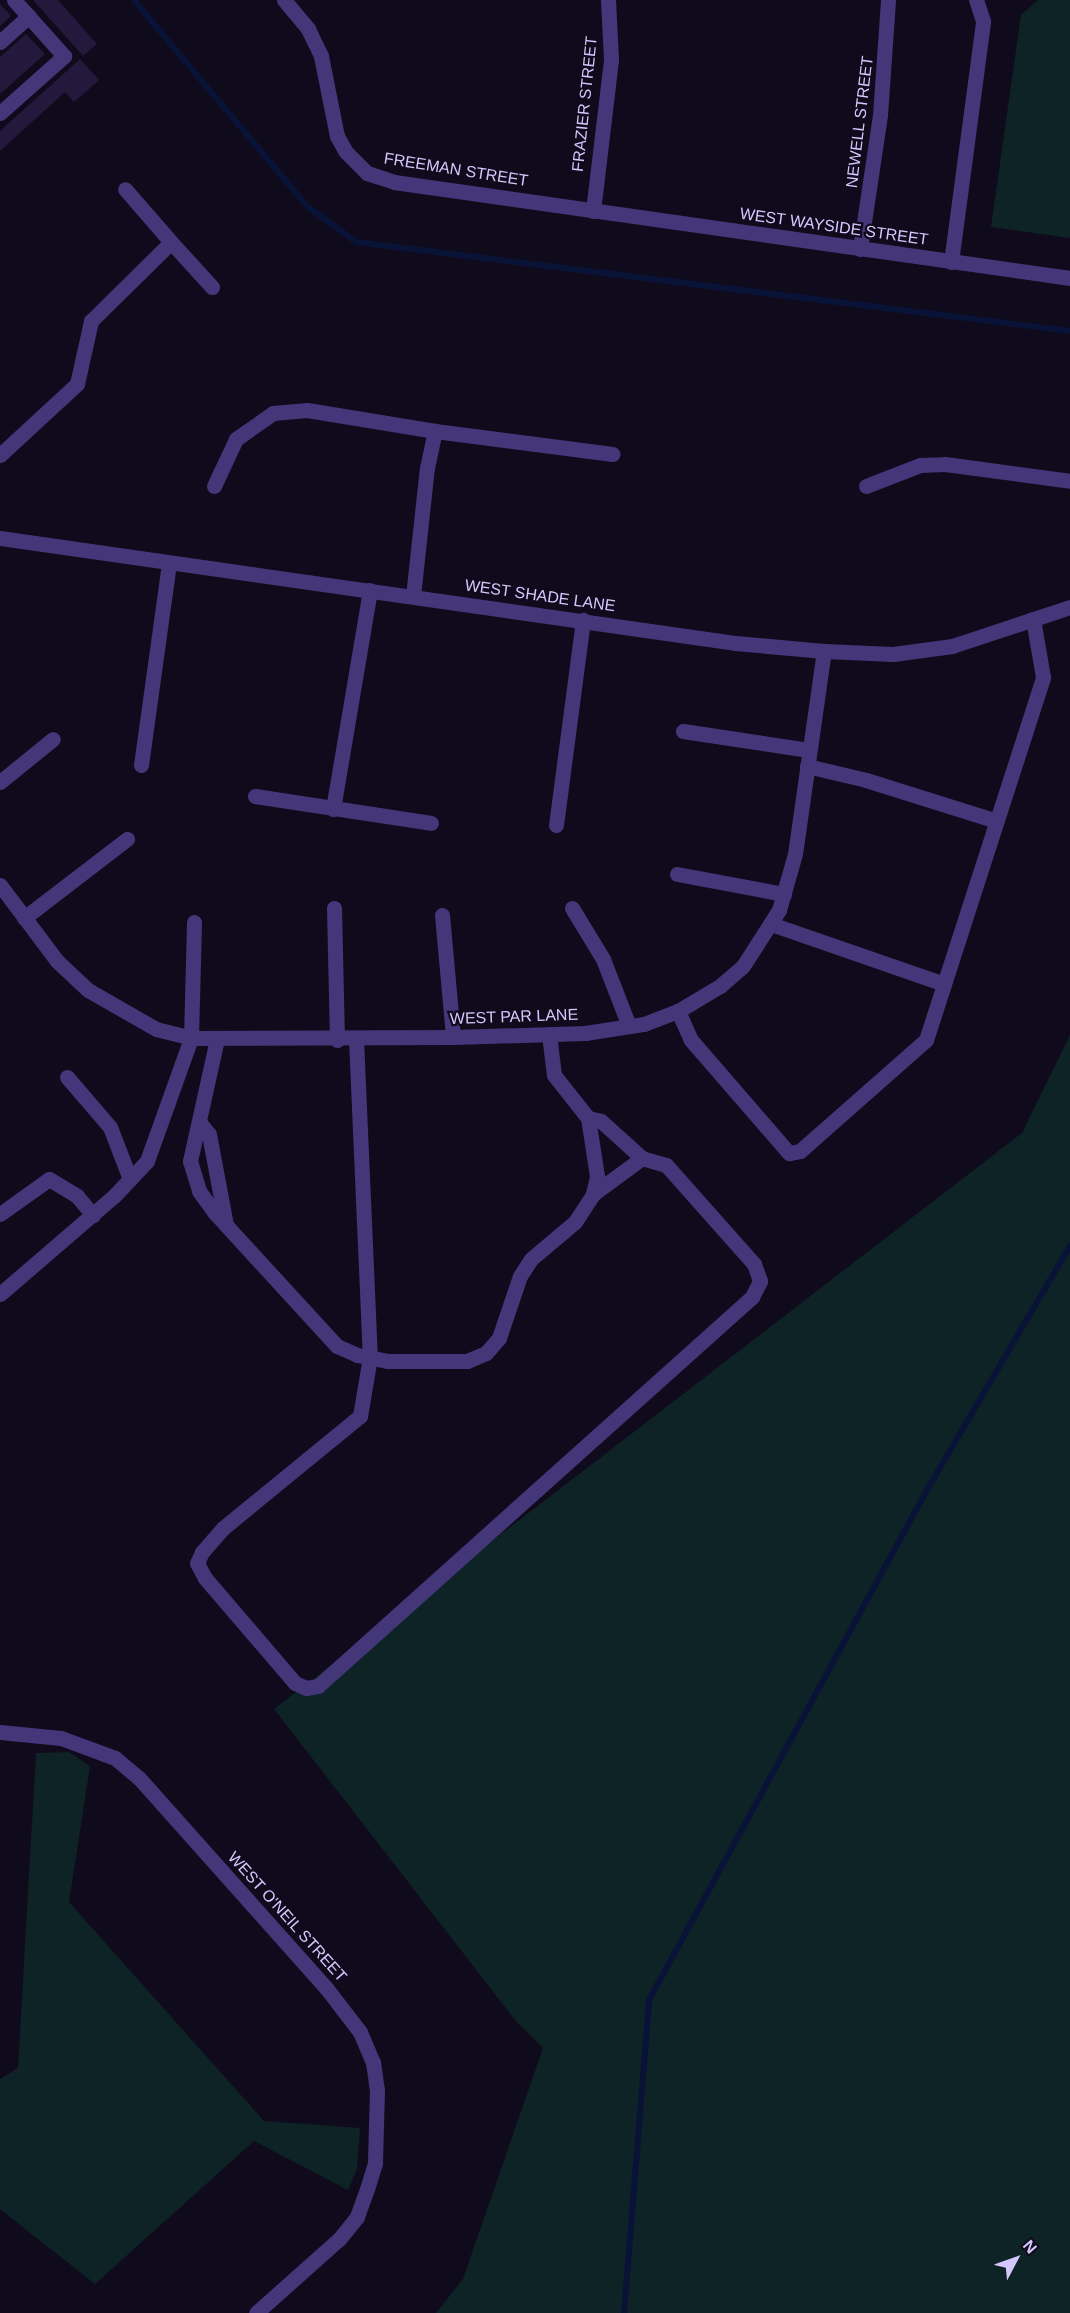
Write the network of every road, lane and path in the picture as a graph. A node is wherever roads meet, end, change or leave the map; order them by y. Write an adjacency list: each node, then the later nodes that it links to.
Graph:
1 (14, 0): 6 (street)
2 (284, 0): 10 (street, FREEMAN STREET)
3 (609, 0): 10 (street, FRAZIER STREET)
4 (888, 0): 12 (street, NEWELL STREET)
5 (980, 2): 13 (street)
6 (29, 16): 7 (street); 8 (street)
7 (0, 42)
8 (0, 113)
9 (125, 189): 11 (street)
10 (593, 211): 12 (street, WEST WAYSIDE STREET)
11 (171, 242): 15 (street); 18 (street)
12 (860, 249): 13 (street, WEST WAYSIDE STREET)
13 (951, 262): 14 (street, WEST WAYSIDE STREET)
14 (1070, 278)
15 (212, 287)
16 (435, 431): 17 (street); 20 (street); 25 (street)
17 (613, 454)
18 (0, 455)
19 (1070, 481): 21 (street)
20 (213, 486)
21 (867, 486)
22 (0, 538): 23 (street, WEST SHADE LANE)
23 (169, 563): 24 (street, WEST SHADE LANE); 33 (street)
24 (370, 590): 25 (street, WEST SHADE LANE); 37 (street)
25 (413, 596): 28 (street, WEST SHADE LANE)
26 (1070, 607): 27 (street, WEST SHADE LANE)
27 (1033, 619): 29 (street, WEST SHADE LANE); 38 (street)
28 (583, 620): 29 (street, WEST SHADE LANE); 40 (street)
29 (824, 651): 32 (street, WEST PAR LANE)
30 (683, 730): 32 (street)
31 (53, 739): 35 (street)
32 (808, 750): 34 (street, WEST PAR LANE)
33 (141, 765)
34 (807, 766): 38 (street); 44 (street, WEST PAR LANE)
35 (0, 782)
36 (255, 796): 37 (street)
37 (333, 809): 39 (street)
38 (997, 821): 51 (street)
39 (431, 823)
40 (556, 825)
41 (127, 839): 48 (street)
42 (677, 874): 44 (street)
43 (0, 885): 48 (street, WEST PAR LANE)
44 (784, 894): 50 (street, WEST PAR LANE)
45 (334, 908): 59 (street)
46 (572, 908): 53 (street)
47 (442, 915): 56 (street)
48 (24, 918): 55 (street, WEST PAR LANE)
49 (194, 922): 55 (street)
50 (771, 924): 51 (street); 52 (street, WEST PAR LANE)
51 (944, 984): 52 (street)
52 (678, 1011): 53 (street, WEST PAR LANE)
53 (629, 1026): 54 (street, WEST PAR LANE)
54 (549, 1034): 56 (street, WEST PAR LANE); 61 (street)
55 (191, 1038): 58 (street, WEST PAR LANE); 64 (street)
56 (453, 1038): 57 (street, WEST PAR LANE)
57 (356, 1039): 59 (street, WEST PAR LANE); 70 (street)
58 (217, 1040): 59 (street, WEST PAR LANE); 62 (street)
59 (337, 1040)
60 (67, 1077): 64 (street)
61 (588, 1118): 63 (street); 65 (street)
62 (200, 1123): 68 (street); 68 (street)
63 (642, 1158): 65 (street); 70 (street)
64 (130, 1179): 67 (street)
65 (593, 1194): 70 (street)
66 (0, 1214): 67 (street)
67 (93, 1215): 69 (street)
68 (226, 1225): 70 (street)
69 (0, 1294)
70 (370, 1357)
71 (0, 1732): 72 (street, WEST O'NEIL STREET)
72 (256, 2313)

